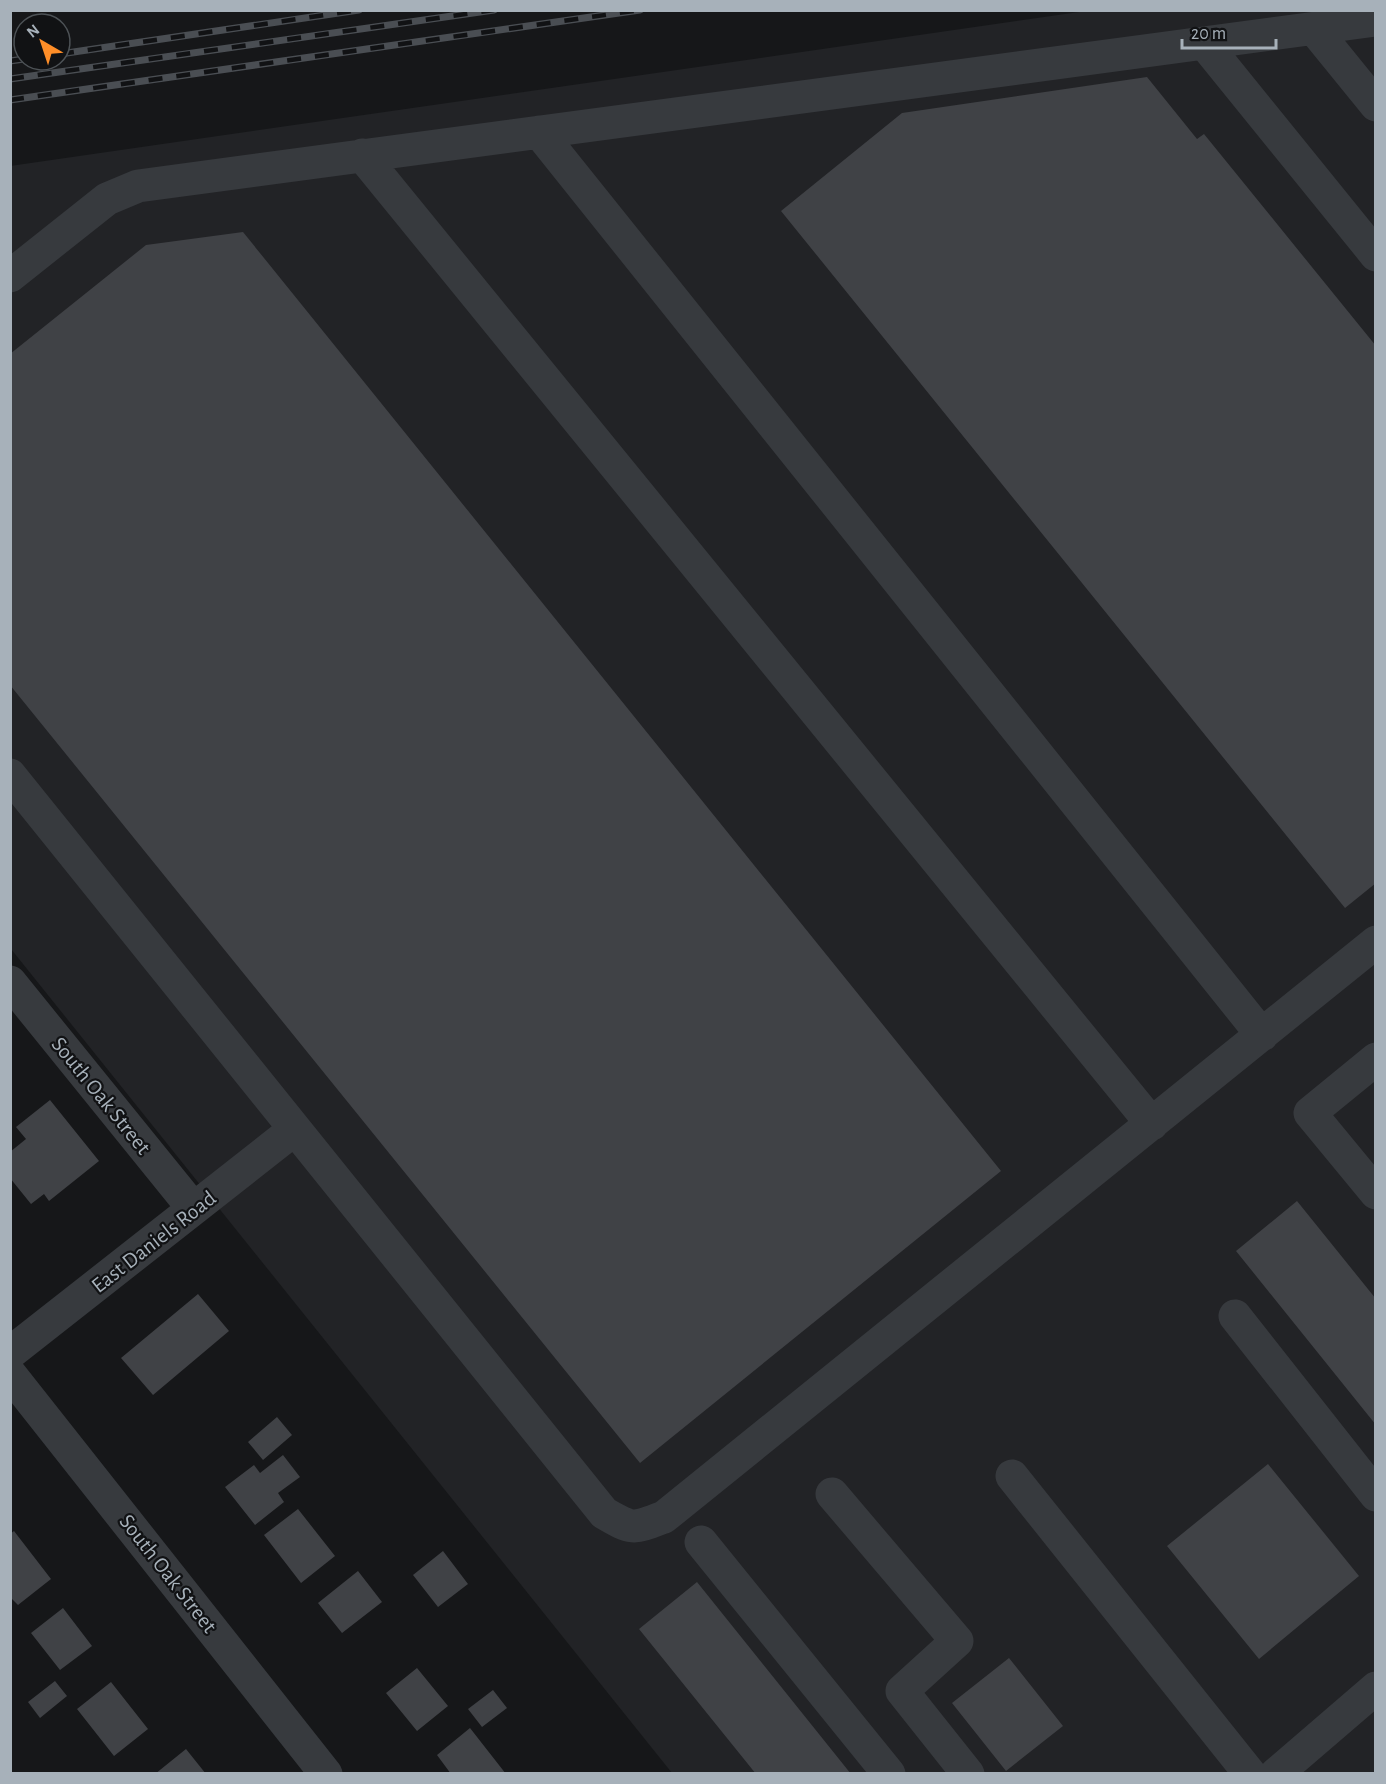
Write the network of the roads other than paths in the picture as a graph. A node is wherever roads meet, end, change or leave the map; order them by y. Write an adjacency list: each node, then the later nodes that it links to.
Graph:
1 (1376, 20): 2 (street)
2 (1315, 30): 3 (street); 4 (street)
3 (1205, 44): 5 (street); 7 (street)
4 (1376, 105)
5 (539, 132): 6 (street); 12 (street)
6 (362, 155): 8 (street); 14 (street)
7 (1376, 255)
8 (10, 276)
9 (10, 775): 15 (street)
10 (1376, 942): 12 (street)
11 (10, 982): 17 (street, South Oak Street)
12 (1262, 1035): 14 (street)
13 (1376, 1059): 16 (street)
14 (1152, 1124): 15 (street)
15 (295, 1129): 17 (street, East Daniels Road)
16 (1376, 1193)
17 (194, 1208): 19 (street, East Daniels Road)
18 (1234, 1316): 23 (street)
19 (10, 1353)
20 (10, 1374): 26 (street, South Oak Street)
21 (1012, 1476): 29 (street)
22 (832, 1494): 28 (street)
23 (1376, 1495)
24 (701, 1542): 27 (street)
25 (1376, 1688): 30 (street)
26 (326, 1773)
27 (889, 1773)
28 (968, 1773)
29 (1250, 1773)
30 (1276, 1773)

